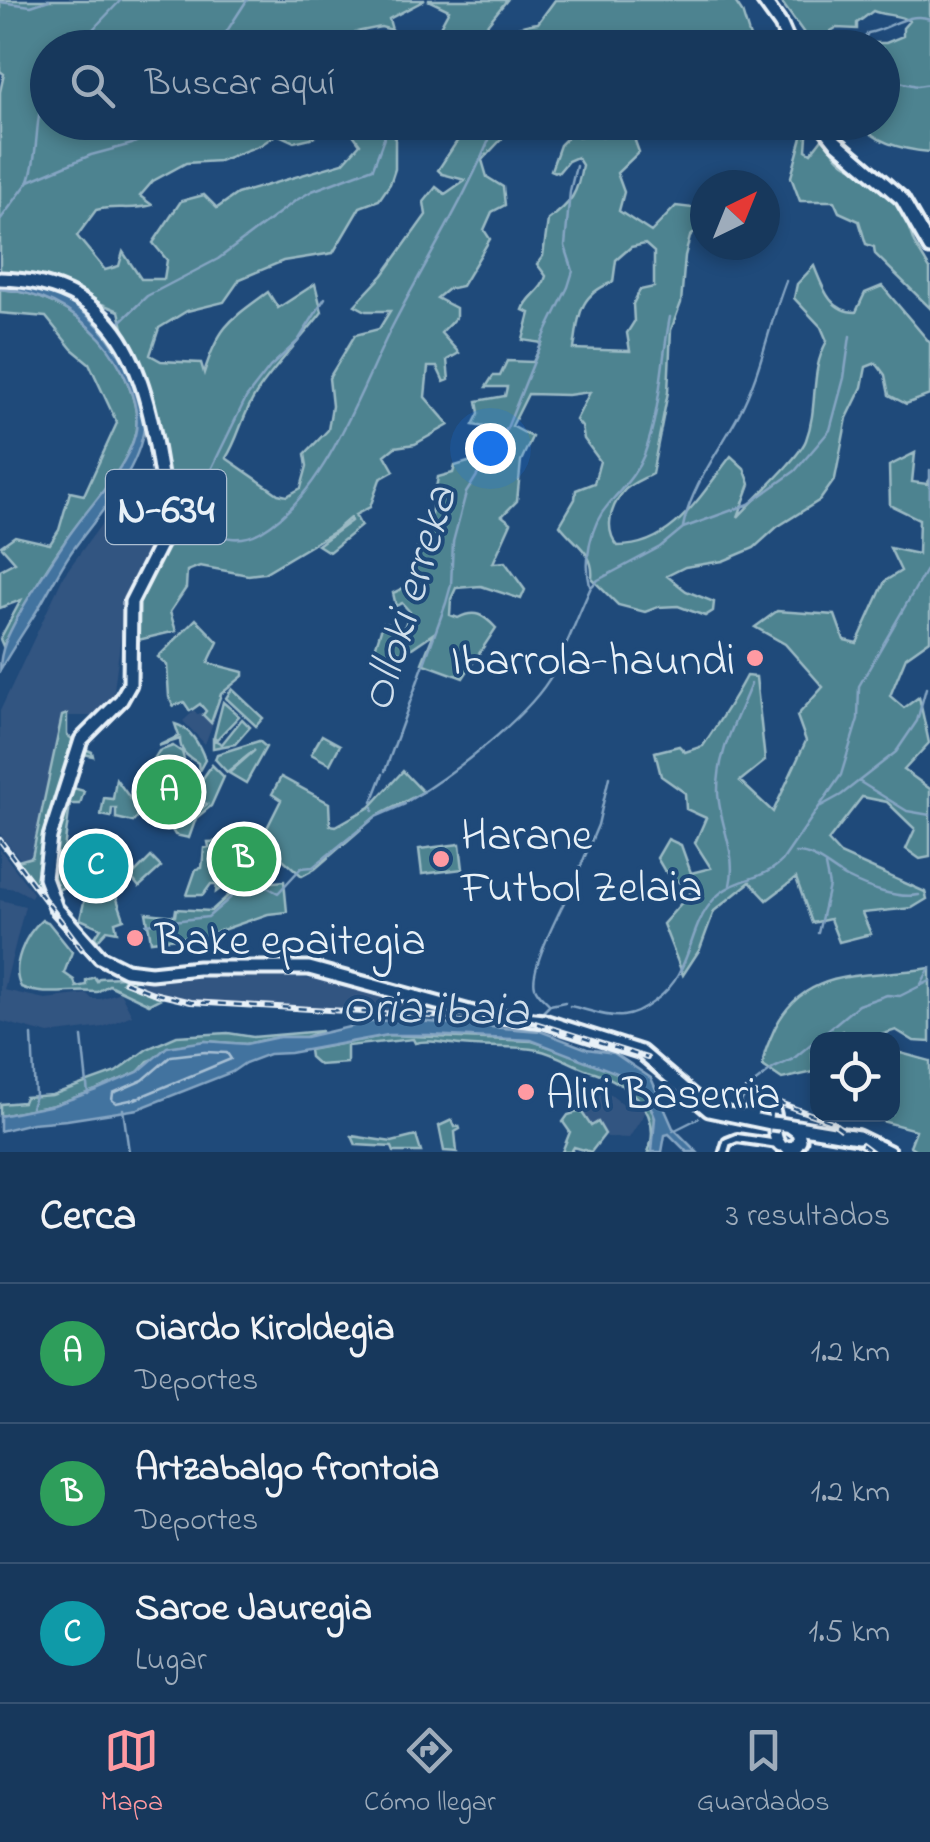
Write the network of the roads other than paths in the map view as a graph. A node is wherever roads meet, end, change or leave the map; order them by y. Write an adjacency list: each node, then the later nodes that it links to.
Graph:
1 (766, 0): 2 (highway)
2 (788, 30)
3 (835, 140): 6 (highway)
4 (842, 140): 5 (highway)
5 (930, 235)
6 (930, 248)
7 (0, 278): 8 (highway, N-634)
8 (739, 1118): 9 (highway, N-634); 9 (highway)
9 (775, 1125): 10 (highway, N-634); 11 (highway); 12 (highway); 12 (highway)
10 (813, 1130): 12 (highway); 14 (highway, N-634)
11 (759, 1142): 12 (street); 13 (street)
12 (790, 1149)
13 (724, 1152)
14 (890, 1152)

